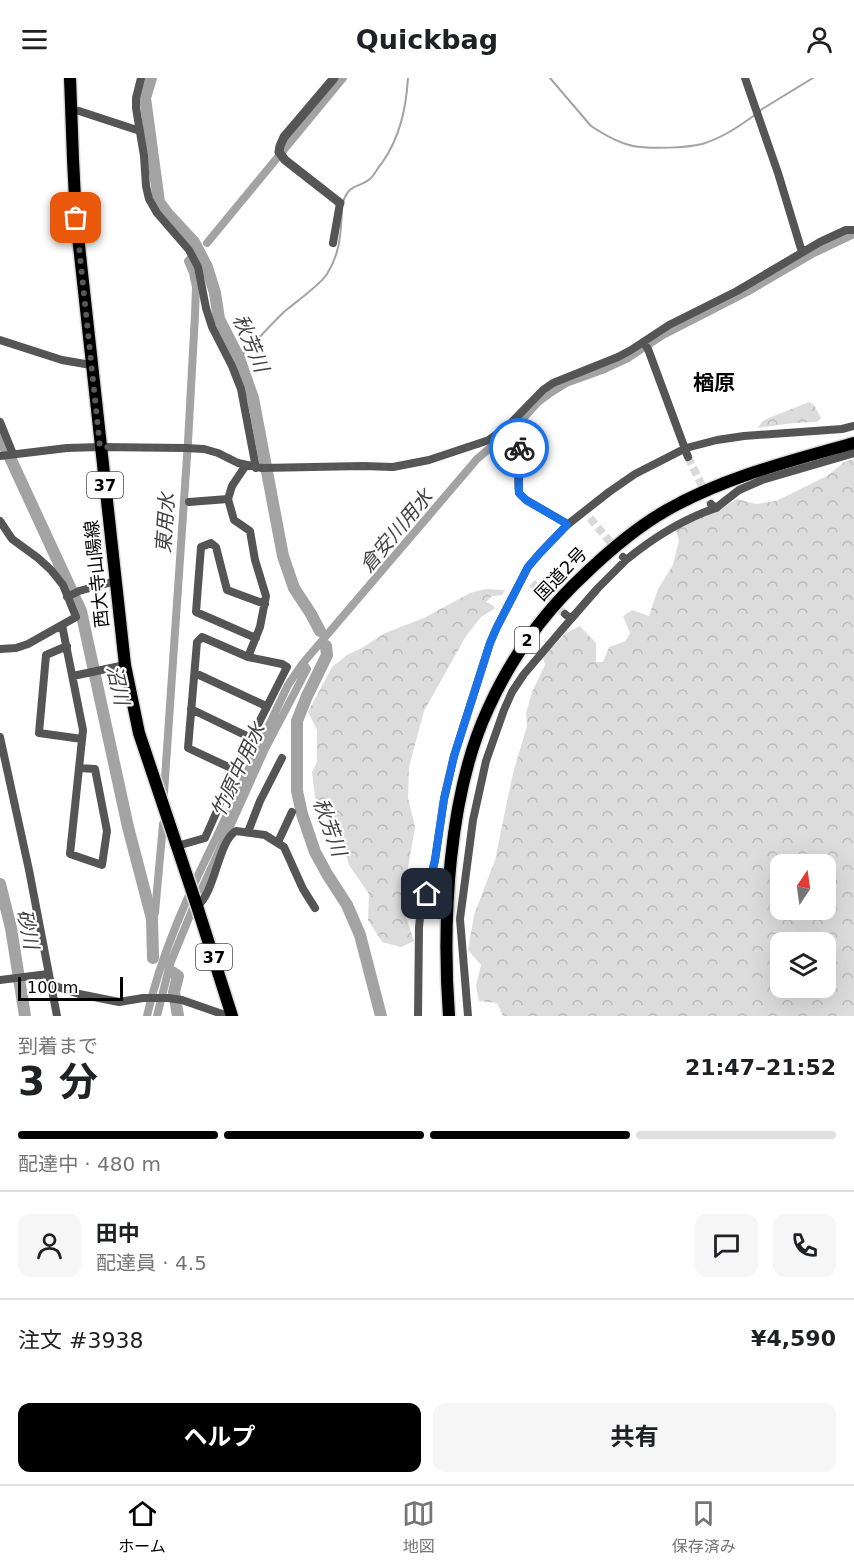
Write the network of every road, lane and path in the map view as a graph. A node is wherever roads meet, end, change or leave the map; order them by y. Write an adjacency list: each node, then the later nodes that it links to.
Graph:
1 (70, 78): 5 (main road, 西大寺山陽線 / 37)
2 (141, 78): 6 (street)
3 (334, 78): 7 (street)
4 (745, 78): 10 (street)
5 (71, 110): 6 (street); 13 (main road, 西大寺山陽線 / 37)
6 (140, 131): 25 (street)
7 (340, 203): 9 (street)
8 (854, 230): 10 (street)
9 (333, 243)
10 (802, 252): 12 (street)
11 (0, 340): 13 (street)
12 (645, 345): 16 (street); 19 (street)
13 (91, 365): 18 (main road, 西大寺山陽線 / 37)
14 (0, 422): 21 (street)
15 (854, 426): 19 (street)
16 (511, 427): 25 (street); 29 (street)
17 (854, 443): 63 (main road, 国道2号 / 2)
18 (100, 447): 21 (street); 24 (street); 31 (main road, 西大寺山陽線 / 37)
19 (686, 448): 23 (street); 29 (street)
20 (854, 453): 64 (street)
21 (13, 454): 22 (street)
22 (0, 456)
23 (688, 457)
24 (246, 465): 25 (street); 26 (street)
25 (259, 468)
26 (228, 499): 27 (street); 34 (street)
27 (189, 502)
28 (0, 521): 33 (street)
29 (567, 525): 30 (street)
30 (524, 576): 32 (street); 62 (street)
31 (116, 581): 33 (street); 40 (main road, 西大寺山陽線 / 37)
32 (532, 583)
33 (68, 597): 35 (street)
34 (265, 604): 36 (street); 36 (street)
35 (62, 625): 37 (street); 38 (street)
36 (256, 638): 39 (street)
37 (67, 646): 42 (street); 47 (street)
38 (0, 649)
39 (248, 657): 41 (street); 43 (street)
40 (125, 665): 42 (street); 54 (main road, 西大寺山陽線 / 37)
41 (195, 673): 43 (street); 44 (street)
42 (73, 676): 47 (street)
43 (266, 706): 46 (street)
44 (191, 709): 46 (street); 50 (street)
45 (0, 736): 57 (street)
46 (251, 738): 50 (street)
47 (82, 739): 49 (street)
48 (282, 758): 52 (street)
49 (79, 768): 49 (street)
50 (235, 770): 54 (street)
51 (292, 812): 53 (street)
52 (248, 832): 53 (street); 55 (street)
53 (278, 842): 56 (street)
54 (177, 846): 55 (main road, 西大寺山陽線 / 37)
55 (196, 903): 61 (main road, 西大寺山陽線 / 37)
56 (315, 908)
57 (44, 975): 58 (street); 59 (street)
58 (0, 980)
59 (51, 988): 60 (street); 61 (street)
60 (57, 1016)
61 (230, 1016)
62 (418, 1016)
63 (449, 1016)
64 (468, 1016)

